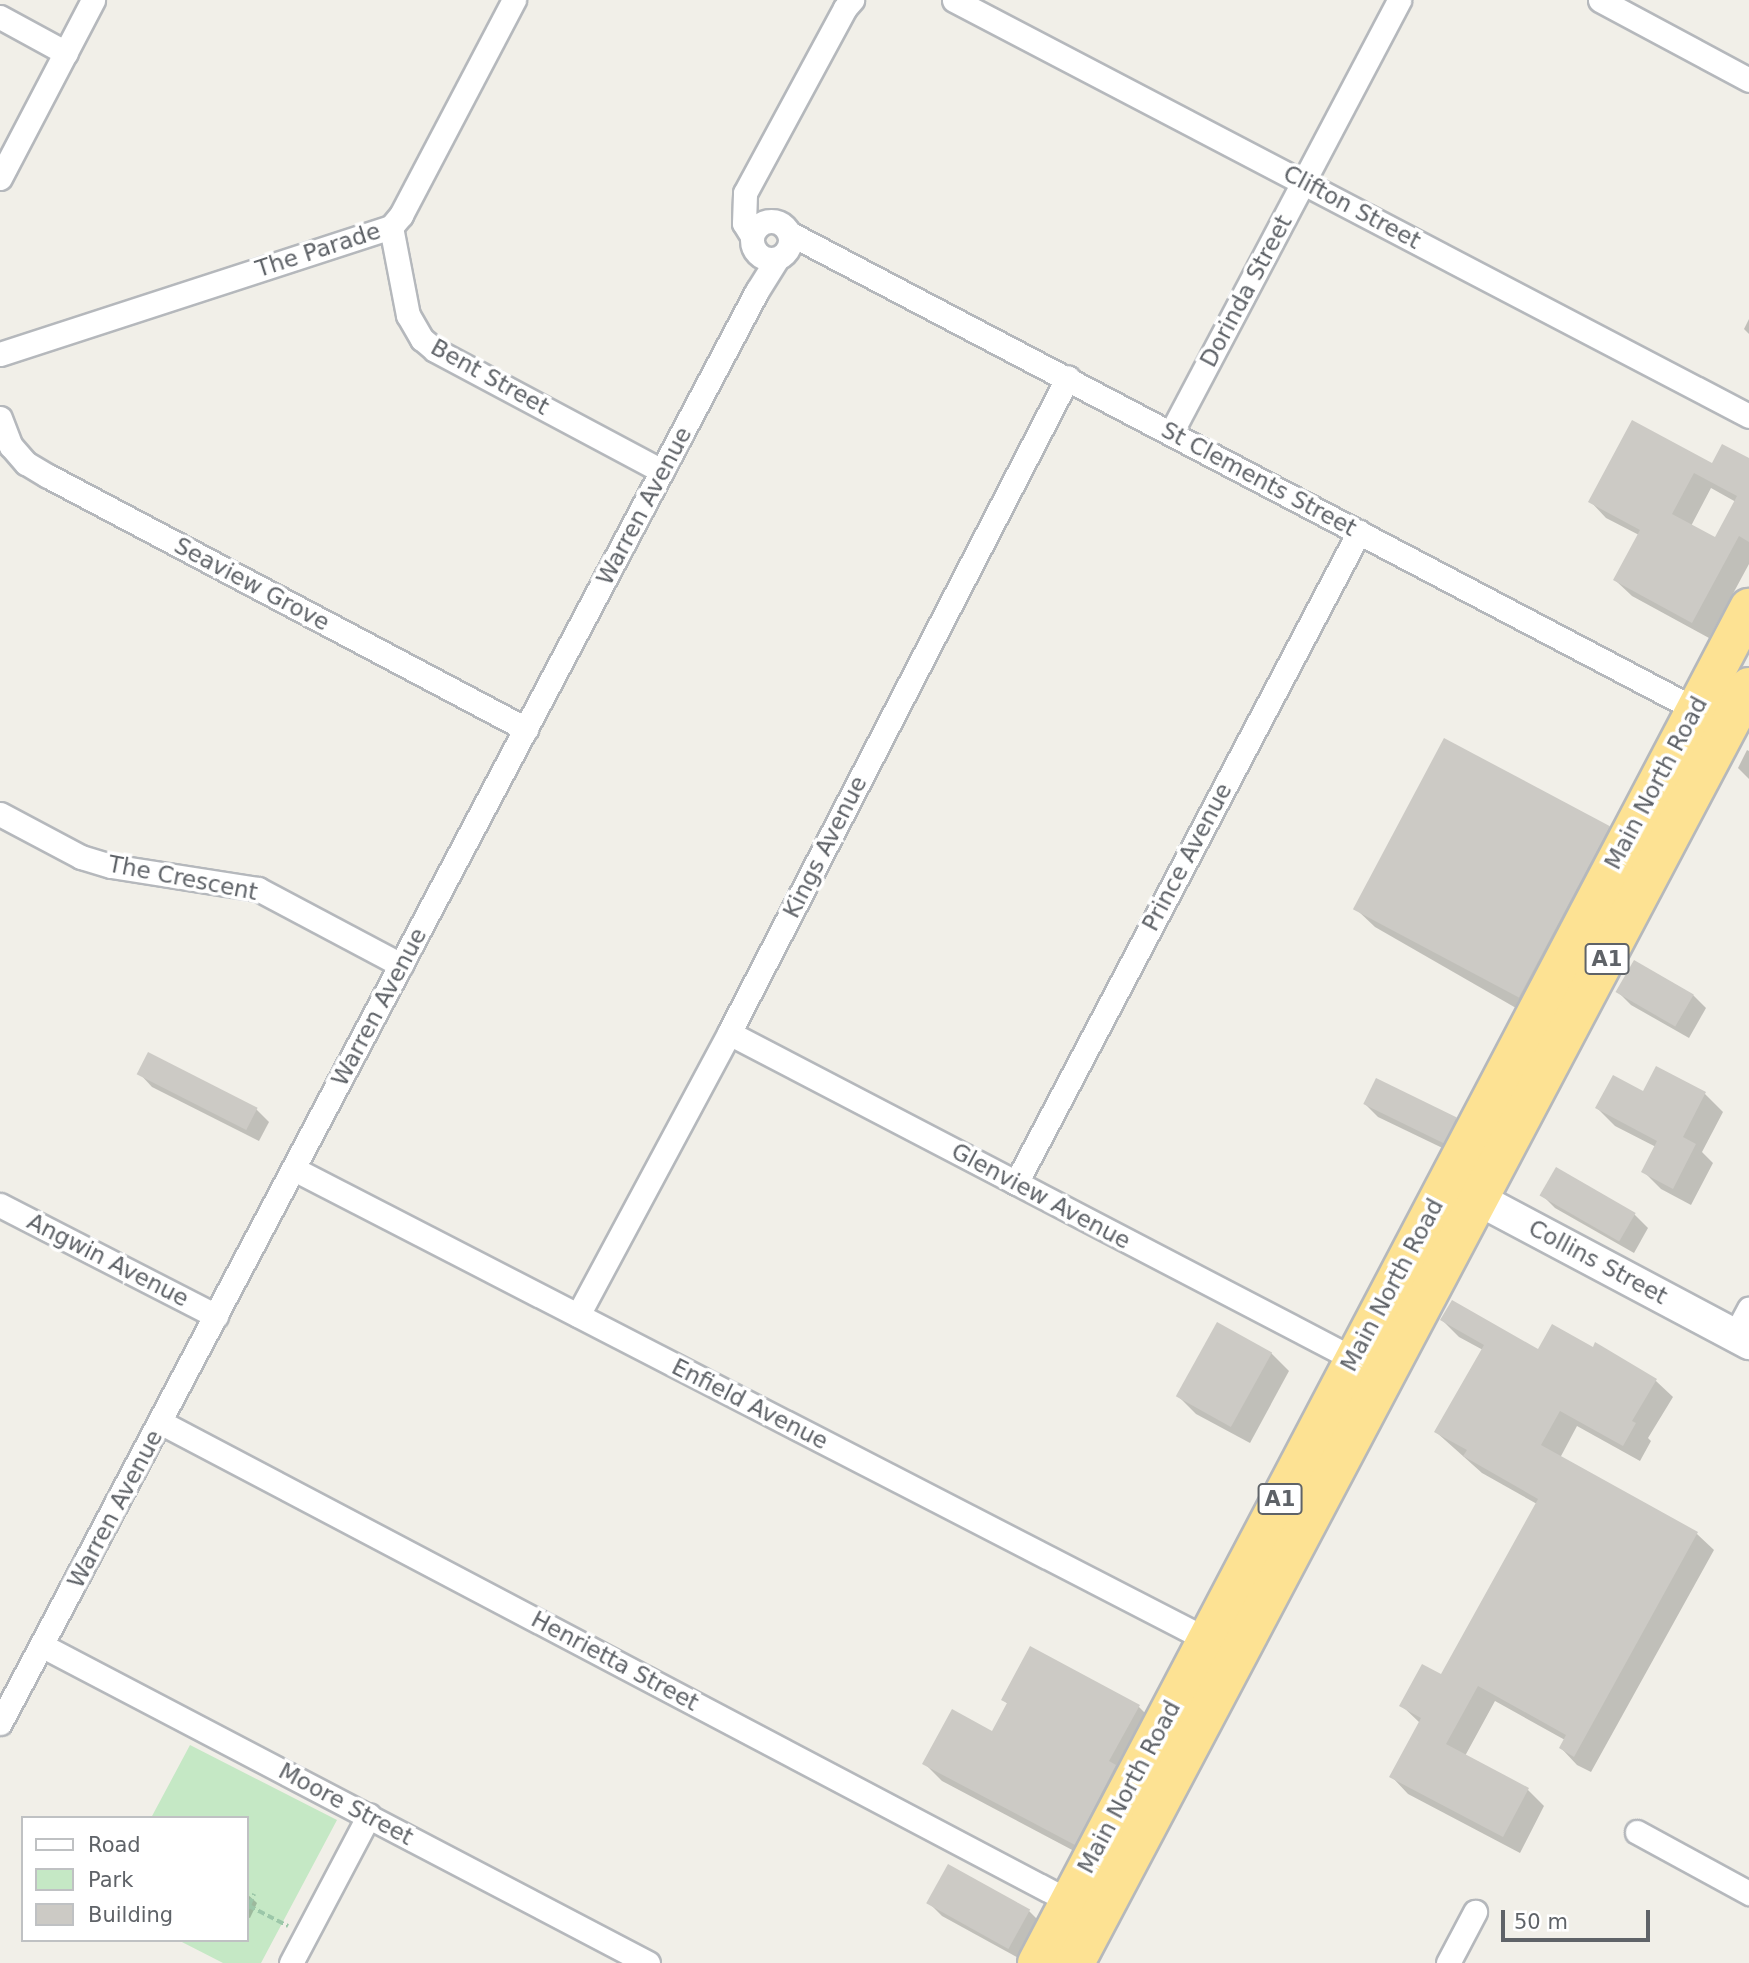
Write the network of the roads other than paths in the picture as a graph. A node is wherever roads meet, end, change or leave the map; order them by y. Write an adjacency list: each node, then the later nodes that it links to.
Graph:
1 (93, 0): 8 (street)
2 (513, 0): 12 (street, The Parade)
3 (954, 0): 11 (street, Clifton Street)
4 (1399, 0): 11 (street, Dorinda Street)
5 (1601, 0): 9 (street)
6 (848, 3): 13 (street)
7 (0, 17): 8 (street)
8 (66, 52): 10 (street)
9 (1749, 80)
10 (0, 178)
11 (1303, 182): 16 (street, Clifton Street); 18 (street, Dorinda Street)
12 (391, 227): 14 (street, The Parade); 19 (street, Bent Street)
13 (771, 243): 15 (street, St Clements Street); 19 (street, Warren Avenue)
14 (0, 354)
15 (1068, 377): 18 (street, St Clements Street); 28 (street, Kings Avenue)
16 (1749, 415)
17 (0, 418): 25 (street, Seaview Grove)
18 (1171, 433): 20 (street, St Clements Street)
19 (662, 471): 25 (street, Warren Avenue)
20 (1359, 531): 24 (street, St Clements Street); 31 (street, Prince Avenue)
21 (1749, 608): 22 (highway, Main North Road / A1)
22 (1739, 647): 24 (highway, Main North Road / A1)
23 (1749, 687): 32 (highway, Main North Road / A1)
24 (1695, 709): 30 (highway, Main North Road / A1)
25 (526, 729): 27 (street, Warren Avenue)
26 (0, 814): 27 (street, The Crescent)
27 (401, 965): 29 (street, Warren Avenue)
28 (729, 1033): 31 (street, Glenview Avenue); 34 (street, Kings Avenue)
29 (294, 1169): 34 (street, Enfield Avenue); 35 (street, Warren Avenue)
30 (1447, 1182): 32 (highway, Collins Street); 37 (highway, Main North Road / A1)
31 (1016, 1183): 37 (street, Glenview Avenue)
32 (1480, 1200): 36 (street, Collins Street); 37 (highway, Main North Road / A1)
33 (0, 1205): 35 (street, Angwin Avenue)
34 (578, 1315): 40 (street, Enfield Avenue)
35 (216, 1316): 38 (street, Warren Avenue)
36 (1744, 1329)
37 (1369, 1368): 40 (highway, Main North Road / A1)
38 (160, 1422): 39 (street, Warren Avenue); 45 (street, Henrietta Street)
39 (43, 1646): 41 (street, Warren Avenue); 42 (street, Moore Street)
40 (1222, 1647): 45 (highway, Main North Road / A1); 50 (highway, Main North Road / A1)
41 (0, 1723)
42 (369, 1815): 47 (street); 48 (street, Moore Street)
43 (1637, 1832): 44 (street)
44 (1749, 1893)
45 (1069, 1901): 49 (highway, Main North Road / A1)
46 (1475, 1912): 51 (street)
47 (291, 1963)
48 (648, 1963)
49 (1037, 1963)
50 (1075, 1963)
51 (1448, 1963)

